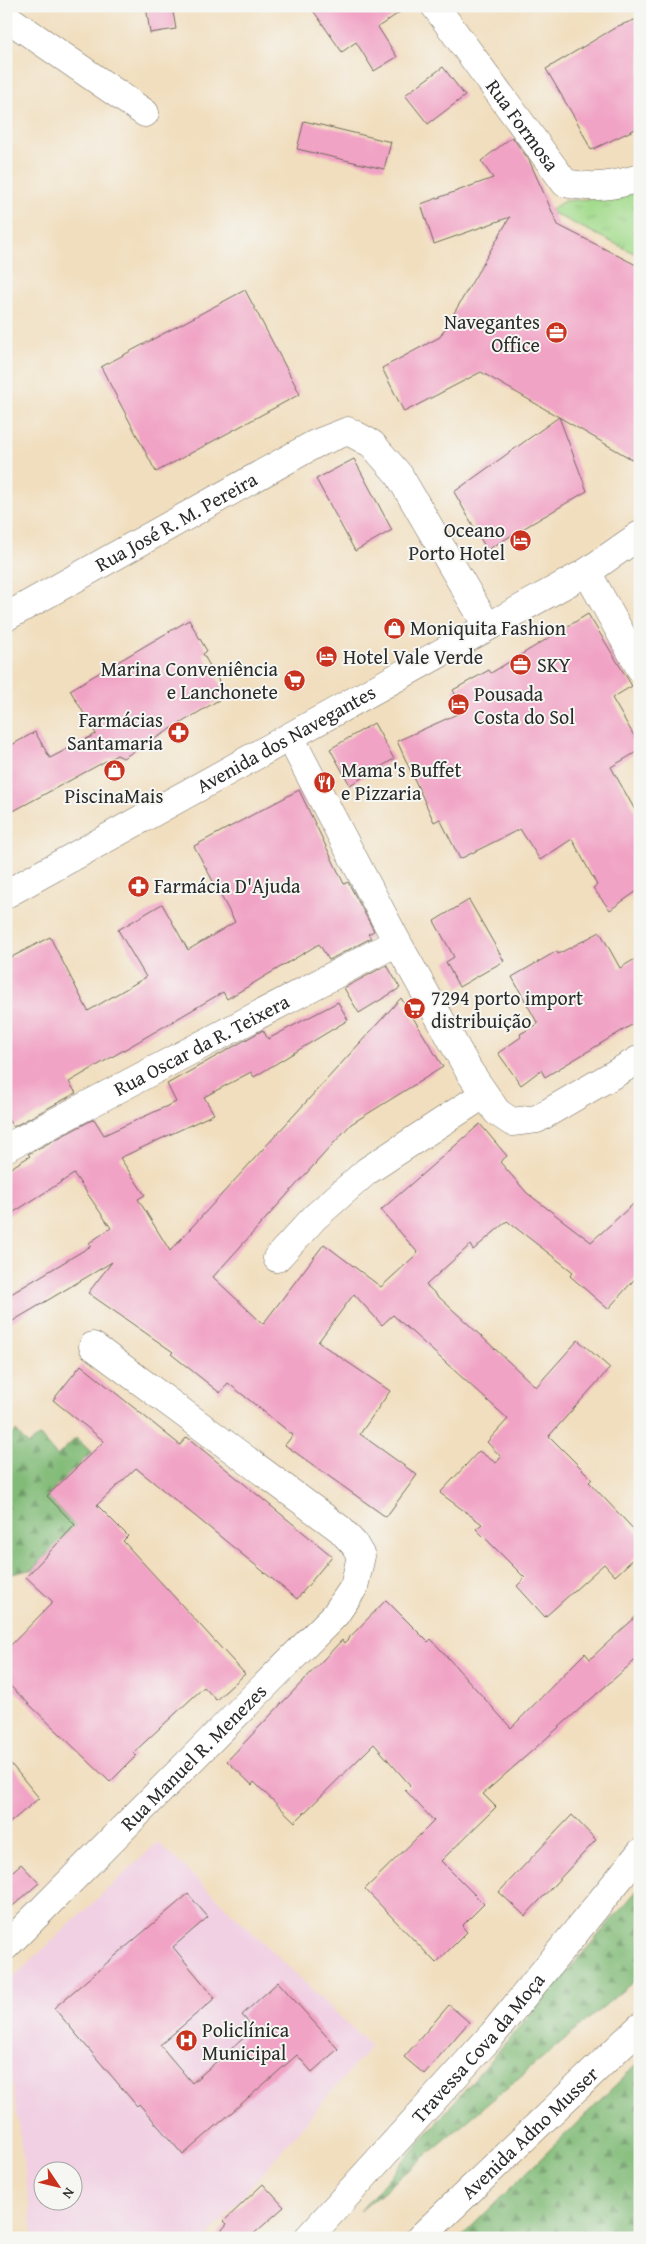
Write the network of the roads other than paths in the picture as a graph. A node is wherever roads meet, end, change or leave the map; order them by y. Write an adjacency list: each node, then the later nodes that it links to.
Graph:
1 (434, 6): 4 (street, Rua Formosa)
2 (6, 18): 3 (street)
3 (145, 113)
4 (640, 178)
5 (640, 535): 6 (street, Avenida dos Navegantes)
6 (587, 572): 8 (street, Avenida dos Navegantes); 9 (street)
7 (6, 617): 8 (street, Rua José R. M. Pereira)
8 (487, 626): 10 (street, Avenida dos Navegantes)
9 (640, 668)
10 (290, 737): 11 (street, Avenida dos Navegantes); 12 (street)
11 (6, 894)
12 (397, 942): 14 (street); 15 (street, Rua Oscar da R. Teixera)
13 (640, 1059): 14 (street)
14 (483, 1095): 16 (street)
15 (6, 1148)
16 (277, 1258)
17 (93, 1346): 19 (street, Rua Manuel R. Menezes)
18 (640, 1853): 21 (street, Travessa Cova da Moça)
19 (6, 1946)
20 (640, 2027): 22 (street, Avenida Adno Musser)
21 (308, 2238)
22 (420, 2238)

